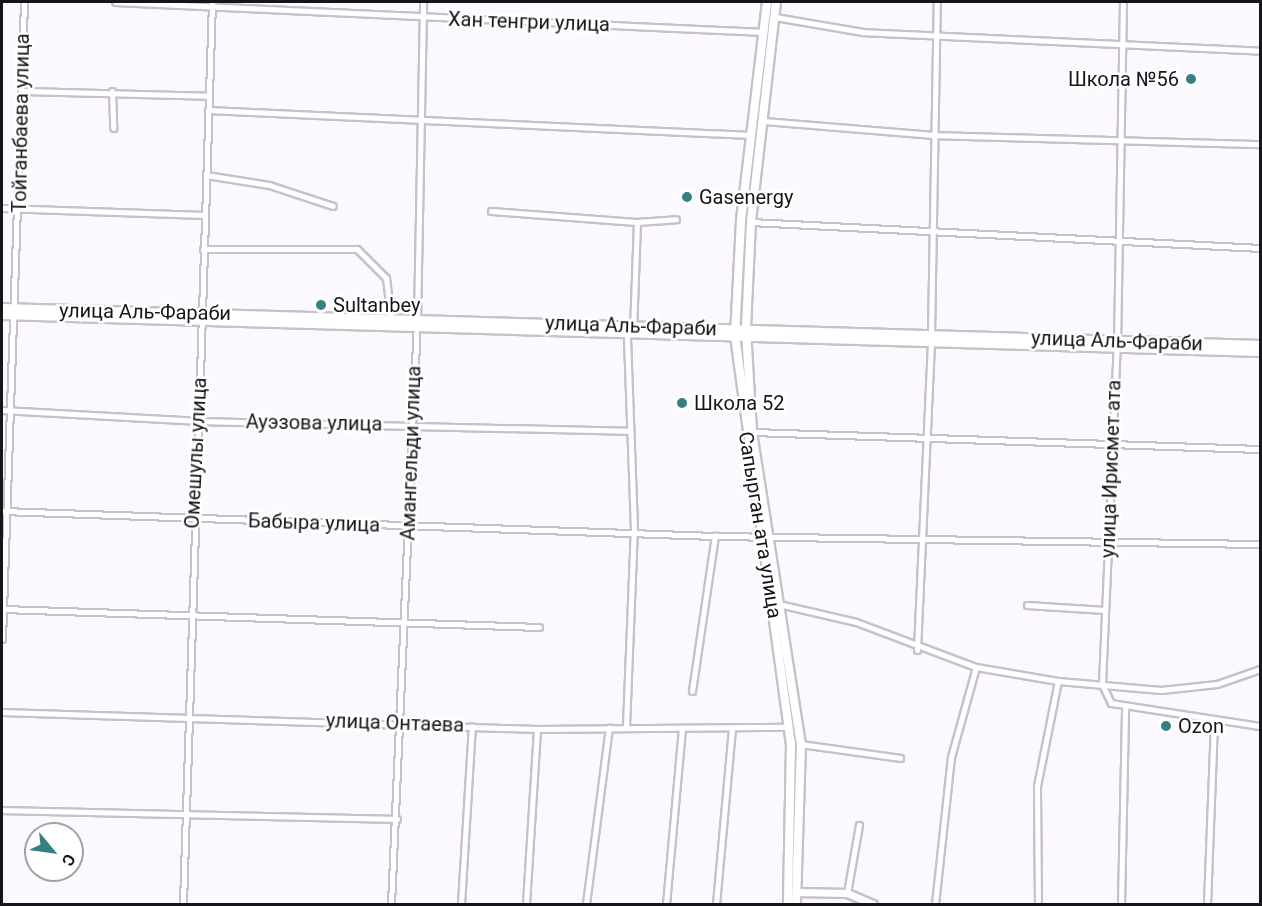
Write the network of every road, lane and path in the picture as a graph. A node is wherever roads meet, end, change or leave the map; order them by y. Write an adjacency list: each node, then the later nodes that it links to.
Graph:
1 (24, 2): 15 (street, Тойганбаева улица)
2 (115, 2): 8 (street, Хан тенгри улица)
3 (423, 2): 10 (street, Амангельди улица)
4 (767, 2): 11 (main road, Сапырган ата улица)
5 (776, 2): 9 (main road, Сапырган ата улица)
6 (937, 2): 12 (street)
7 (1123, 2): 13 (street, улица Ирисмет ата)
8 (212, 4): 10 (street, Хан тенгри улица); 17 (street, Омешулы улица)
9 (775, 17): 12 (street); 20 (main road, Сапырган ата улица)
10 (422, 18): 11 (street, Хан тенгри улица); 19 (street, Амангельди улица)
11 (764, 32): 22 (main road, Сапырган ата улица)
12 (938, 37): 13 (street); 23 (street)
13 (1122, 45): 14 (street); 24 (street, улица Ирисмет ата)
14 (1260, 51)
15 (23, 91): 16 (street); 29 (street, Тойганбаева улица)
16 (112, 91): 17 (street); 21 (street)
17 (208, 96): 18 (street, Омешулы улица)
18 (208, 110): 19 (street); 26 (street, Омешулы улица)
19 (420, 121): 22 (street); 44 (street, Амангельди улица)
20 (764, 121): 23 (street); 34 (main road, Сапырган ата улица)
21 (113, 128)
22 (750, 135): 46 (main road, Сапырган ата улица)
23 (933, 135): 24 (street); 35 (street)
24 (1119, 140): 25 (street); 36 (street, улица Ирисмет ата)
25 (1260, 144)
26 (206, 175): 27 (street); 31 (street, Омешулы улица)
27 (333, 206)
28 (2, 208): 29 (street)
29 (19, 209): 31 (street); 40 (street, Тойганбаева улица)
30 (490, 211): 33 (street)
31 (204, 215): 38 (street, Омешулы улица)
32 (676, 219): 33 (street)
33 (637, 222): 45 (street)
34 (750, 222): 35 (street); 47 (main road, Сапырган ата улица)
35 (931, 231): 36 (street); 48 (street)
36 (1117, 242): 37 (street); 49 (street, улица Ирисмет ата)
37 (1260, 248)
38 (203, 249): 42 (street, Омешулы улица); 43 (street)
39 (2, 308): 40 (main road, улица Аль-Фараби)
40 (14, 312): 41 (main road, улица Аль-Фараби); 42 (main road, улица Аль-Фараби); 52 (street, Тойганбаева улица)
41 (2, 315)
42 (203, 317): 43 (main road, улица Аль-Фараби); 44 (main road, улица Аль-Фараби); 53 (street, Омешулы улица)
43 (390, 319): 44 (main road, улица Аль-Фараби)
44 (417, 324): 45 (main road, улица Аль-Фараби); 54 (street, Амангельди улица)
45 (631, 331): 46 (main road, улица Аль-Фараби); 55 (street)
46 (735, 333): 47 (main road, улица Аль-Фараби); 64 (main road, Сапырган ата улица)
47 (746, 333): 48 (main road, улица Аль-Фараби); 56 (main road, Сапырган ата улица)
48 (931, 338): 49 (main road, улица Аль-Фараби); 57 (street)
49 (1117, 344): 50 (main road, улица Аль-Фараби); 51 (main road, улица Аль-Фараби); 58 (street, улица Ирисмет ата)
50 (1260, 345)
51 (1260, 352)
52 (5, 410): 53 (street, Ауэзова улица); 60 (street, Тойганбаева улица)
53 (196, 421): 54 (street, Ауэзова улица); 61 (street, Омешулы улица)
54 (409, 424): 55 (street, Ауэзова улица); 62 (street, Амангельди улица)
55 (627, 431): 63 (street)
56 (752, 432): 57 (street); 65 (main road, Сапырган ата улица)
57 (923, 435): 58 (street); 67 (street)
58 (1111, 446): 59 (street); 69 (street, улица Ирисмет ата)
59 (1260, 449)
60 (3, 511): 61 (street, Бабыра улица); 70 (street, Тойганбаева улица)
61 (192, 520): 62 (street, Бабыра улица); 75 (street, Омешулы улица)
62 (408, 526): 63 (street, Бабыра улица); 76 (street, Амангельди улица)
63 (634, 529): 66 (street, Бабыра улица); 91 (street)
64 (761, 535): 65 (street, Бабыра улица); 66 (street, Бабыра улица); 96 (main road, Сапырган ата улица)
65 (771, 535): 67 (street, Бабыра улица); 72 (main road, Сапырган ата улица)
66 (715, 536): 84 (street)
67 (920, 539): 69 (street, Бабыра улица); 79 (street)
68 (1260, 544): 69 (street, Бабыра улица)
69 (1109, 545): 74 (street, улица Ирисмет ата)
70 (2, 579): 73 (street, Тойганбаева улица)
71 (1028, 604): 74 (street)
72 (783, 605): 79 (street); 98 (main road, Сапырган ата улица)
73 (2, 609): 75 (street); 78 (street, Тойганбаева улица)
74 (1105, 610): 83 (street, улица Ирисмет ата)
75 (190, 616): 76 (street); 87 (street, Омешулы улица)
76 (406, 621): 77 (street); 89 (street, Амангельди улица)
77 (539, 627)
78 (2, 639)
79 (917, 650): 80 (street)
80 (976, 667): 82 (street); 116 (street)
81 (1260, 669): 83 (street)
82 (1058, 681): 83 (street); 117 (street)
83 (1102, 684): 85 (street)
84 (692, 691)
85 (1125, 707): 88 (street); 118 (street)
86 (2, 712): 87 (street, улица Онтаева)
87 (187, 714): 89 (street, улица Онтаева); 101 (street, Омешулы улица)
88 (1214, 719): 92 (street); 119 (street)
89 (403, 723): 90 (street, улица Онтаева); 102 (street, Амангельди улица)
90 (472, 726): 97 (street, улица Онтаева); 108 (street)
91 (626, 726): 93 (street, улица Онтаева); 94 (street, улица Онтаева)
92 (1260, 726)
93 (609, 727): 97 (street, улица Онтаева); 110 (street)
94 (682, 728): 95 (street, улица Онтаева); 111 (street)
95 (732, 728): 96 (street, улица Онтаева); 112 (street)
96 (789, 728): 113 (main road, Сапырган ата улица)
97 (537, 729): 109 (street)
98 (801, 744): 99 (street); 104 (main road, Сапырган ата улица)
99 (900, 758)
100 (2, 810): 101 (street)
101 (185, 817): 102 (street); 106 (street, Омешулы улица)
102 (397, 819): 107 (street, Амангельди улица)
103 (859, 825): 105 (street)
104 (797, 892): 105 (street); 114 (main road, Сапырган ата улица)
105 (848, 893): 115 (street)
106 (183, 904)
107 (391, 904)
108 (462, 904)
109 (526, 904)
110 (586, 904)
111 (666, 904)
112 (716, 904)
113 (788, 904)
114 (796, 904)
115 (873, 904)
116 (935, 904)
117 (1038, 904)
118 (1121, 904)
119 (1207, 904)

